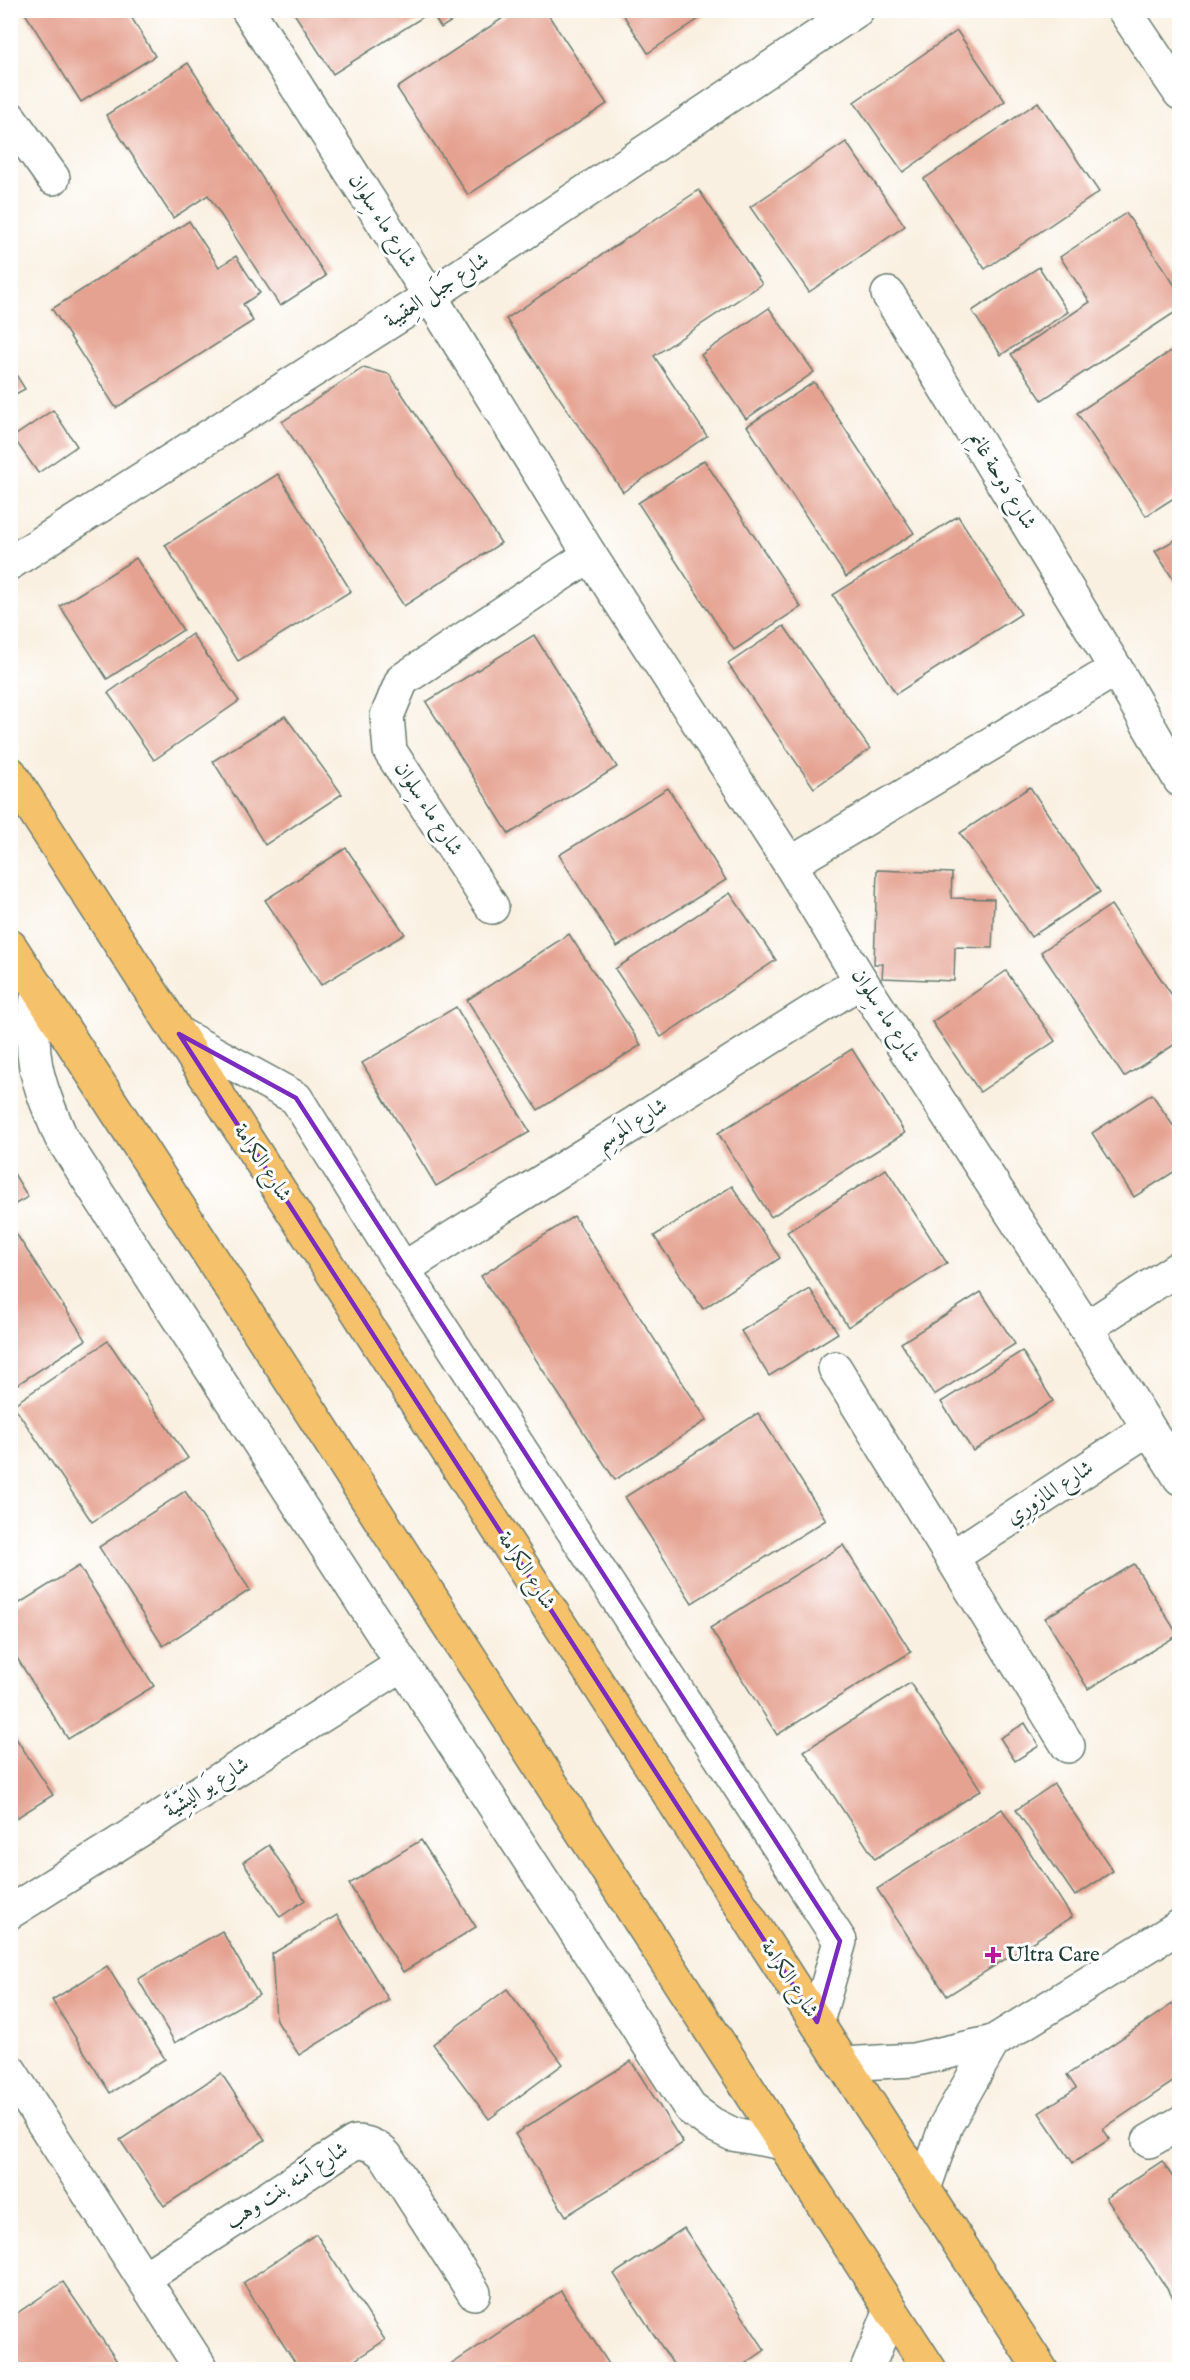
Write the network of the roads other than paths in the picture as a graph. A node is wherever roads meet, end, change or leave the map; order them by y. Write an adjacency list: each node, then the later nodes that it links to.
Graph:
1 (248, 10): 8 (street, شارع ماء سِلوان)
2 (857, 10): 8 (street, شارع جَبَل العِقيبة)
3 (1124, 10): 4 (street)
4 (1179, 93)
5 (10, 118): 6 (street)
6 (52, 178)
7 (888, 294): 11 (street, شارع دَوحة غانِم)
8 (430, 296): 9 (street, شارع ماء سِلوان); 10 (street, شارع جَبَل العِقيبة)
9 (590, 555): 14 (street, شارع ماء سِلوان); 15 (street, شارع ماء سِلوان)
10 (10, 563)
11 (1116, 669): 13 (street, شارع دَوحة غانِم); 14 (street)
12 (10, 773): 19 (main road, شارع الكرامة)
13 (1179, 780)
14 (790, 864): 17 (street, شارع ماء سِلوان)
15 (492, 906)
16 (10, 946): 18 (main road)
17 (861, 981): 21 (street, شارع المَوسِم); 22 (street, شارع ماء سِلوان)
18 (39, 989): 27 (street); 37 (main road)
19 (179, 1034): 21 (street); 31 (main road, شارع الكرامة)
20 (1179, 1267): 22 (street)
21 (403, 1269): 31 (street)
22 (1086, 1328): 24 (street, شارع ماء سِلوان)
23 (835, 1368): 26 (street)
24 (1148, 1429): 25 (street, شارع ماء سِلوان); 26 (street, شارع المازورِي)
25 (1179, 1478)
26 (952, 1557): 28 (street)
27 (403, 1664): 29 (street, شارع يَو اليَشِّيَّة); 37 (street)
28 (1068, 1746)
29 (10, 1912)
30 (1179, 1926): 32 (street)
31 (817, 2022): 33 (main road, شارع الكرامة)
32 (993, 2042): 33 (street); 38 (street)
33 (843, 2064): 38 (main road, شارع الكرامة)
34 (10, 2071): 39 (street)
35 (1179, 2123): 36 (street)
36 (1149, 2141)
37 (784, 2143): 41 (main road)
38 (924, 2189): 45 (main road, شارع الكرامة)
39 (144, 2278): 40 (street, شارع آمنه بنت وهب); 42 (street)
40 (474, 2293)
41 (891, 2309): 43 (street); 44 (main road)
42 (202, 2370)
43 (867, 2370)
44 (930, 2370)
45 (1041, 2370)

